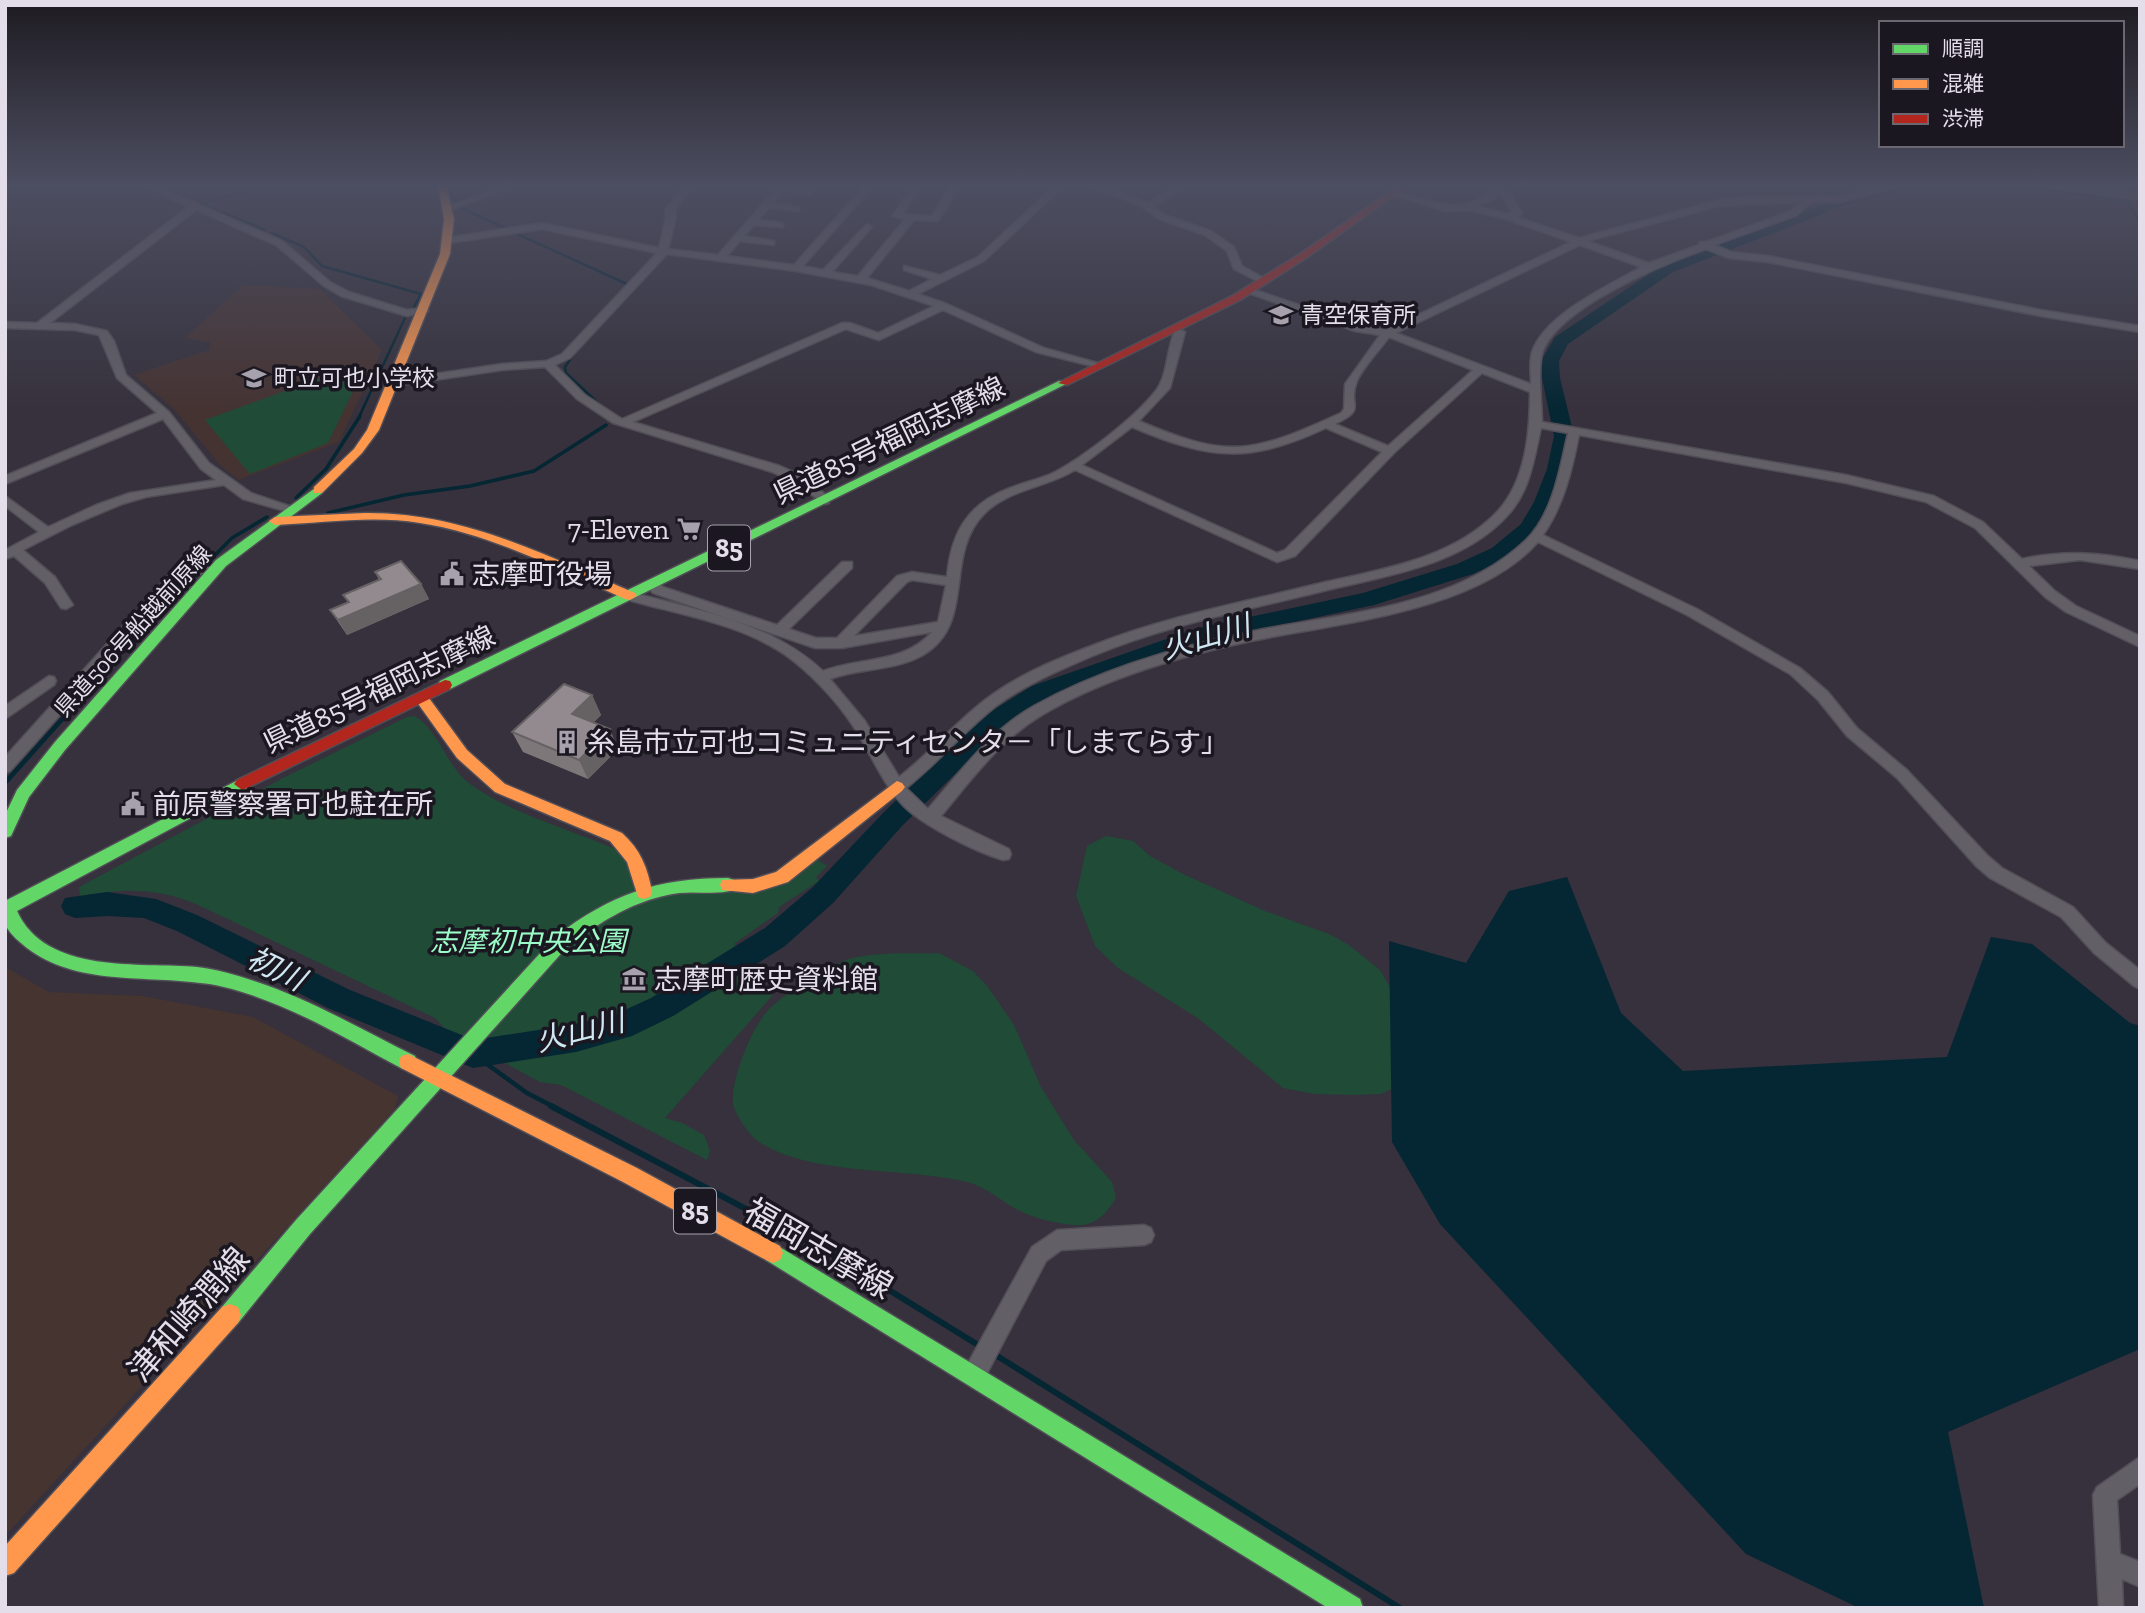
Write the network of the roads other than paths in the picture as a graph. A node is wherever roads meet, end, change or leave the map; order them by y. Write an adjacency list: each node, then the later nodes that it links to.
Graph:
1 (125, 260): 28 (street)
2 (299, 260): 26 (street)
3 (443, 260): 26 (main road, 県道506号船越前原線)
4 (655, 260): 34 (street)
5 (743, 260): 17 (street)
6 (803, 260): 17 (street)
7 (837, 260): 19 (street)
8 (876, 260): 21 (street)
9 (975, 260): 20 (street)
10 (1237, 260): 22 (street)
11 (1295, 260): 22 (main road, 県道85号福岡志摩線 / 85)
12 (1542, 260): 31 (street)
13 (1632, 260): 16 (street)
14 (1664, 260): 16 (street)
15 (1774, 260): 30 (street)
16 (1649, 266): 38 (street)
17 (796, 268): 19 (street)
18 (907, 268): 20 (street)
19 (825, 273): 21 (street)
20 (942, 279): 24 (street)
21 (860, 280): 24 (street)
22 (1264, 281): 23 (main road, 県道85号福岡志摩線 / 85)
23 (1248, 291): 29 (main road, 県道85号福岡志摩線 / 85); 31 (street)
24 (910, 294): 25 (street)
25 (943, 306): 35 (street); 41 (street)
26 (423, 312): 37 (main road, 県道506号船越前原線)
27 (5, 325): 28 (street)
28 (41, 325): 39 (street)
29 (1174, 329): 32 (main road, 県道85号福岡志摩線 / 85); 33 (street)
30 (2140, 329)
31 (1387, 333): 36 (street); 42 (street)
32 (1145, 343): 33 (street); 35 (main road, 県道85号福岡志摩線 / 85)
33 (1172, 348): 40 (street)
34 (548, 364): 37 (street); 41 (street)
35 (1100, 365): 50 (main road, 県道85号福岡志摩線 / 85)
36 (1482, 368): 38 (street); 45 (street)
37 (394, 383): 51 (main road, 県道506号船越前原線)
38 (1535, 390): 43 (street)
39 (165, 414): 47 (street); 48 (street)
40 (1129, 421): 42 (street); 46 (street)
41 (622, 423): 50 (street)
42 (1326, 424): 45 (street)
43 (1536, 424): 44 (street); 73 (street)
44 (1572, 429): 54 (street); 56 (street)
45 (1390, 451): 46 (street)
46 (1075, 466): 60 (street)
47 (5, 480)
48 (225, 481): 51 (street); 53 (street)
49 (5, 500): 53 (street)
50 (825, 500): 61 (main road, 県道85号福岡志摩線 / 85)
51 (292, 509): 52 (main road, 県道506号船越前原線)
52 (275, 521): 59 (main road, 県道506号船越前原線); 62 (main road)
53 (47, 532): 55 (street)
54 (1536, 536): 76 (street); 81 (street)
55 (10, 552): 63 (street)
56 (2019, 564): 58 (street); 66 (street)
57 (848, 565): 65 (street)
58 (2140, 565)
59 (214, 571): 72 (street); 75 (main road, 県道506号船越前原線)
60 (954, 582): 64 (street); 67 (street)
61 (653, 585): 62 (main road, 県道85号福岡志摩線 / 85); 65 (street)
62 (630, 596): 68 (street); 70 (main road, 県道85号福岡志摩線 / 85)
63 (66, 605)
64 (941, 626): 67 (street); 68 (street)
65 (779, 631): 67 (street)
66 (2140, 642)
67 (842, 643)
68 (820, 678): 73 (street)
69 (49, 681): 71 (street)
70 (421, 698): 79 (main road); 80 (main road, 県道85号福岡志摩線 / 85)
71 (5, 714)
72 (5, 767)
73 (899, 789): 76 (street); 79 (main road, 津和崎潤線)
74 (5, 791): 75 (main road)
75 (23, 794): 77 (main road, 県道506号船越前原線)
76 (926, 816): 78 (street)
77 (5, 832)
78 (1003, 854)
79 (644, 892): 82 (main road, 津和崎潤線)
80 (6, 906): 82 (main road, 福岡志摩線 / 85)
81 (2140, 981)
82 (439, 1078): 84 (main road, 福岡志摩線 / 85); 87 (main road, 津和崎潤線)
83 (1144, 1235): 84 (street)
84 (978, 1370): 89 (main road, 福岡志摩線 / 85)
85 (2140, 1469): 86 (street)
86 (2108, 1561): 88 (street); 90 (street)
87 (5, 1564)
88 (2140, 1575)
89 (1351, 1608)
90 (2111, 1608)

